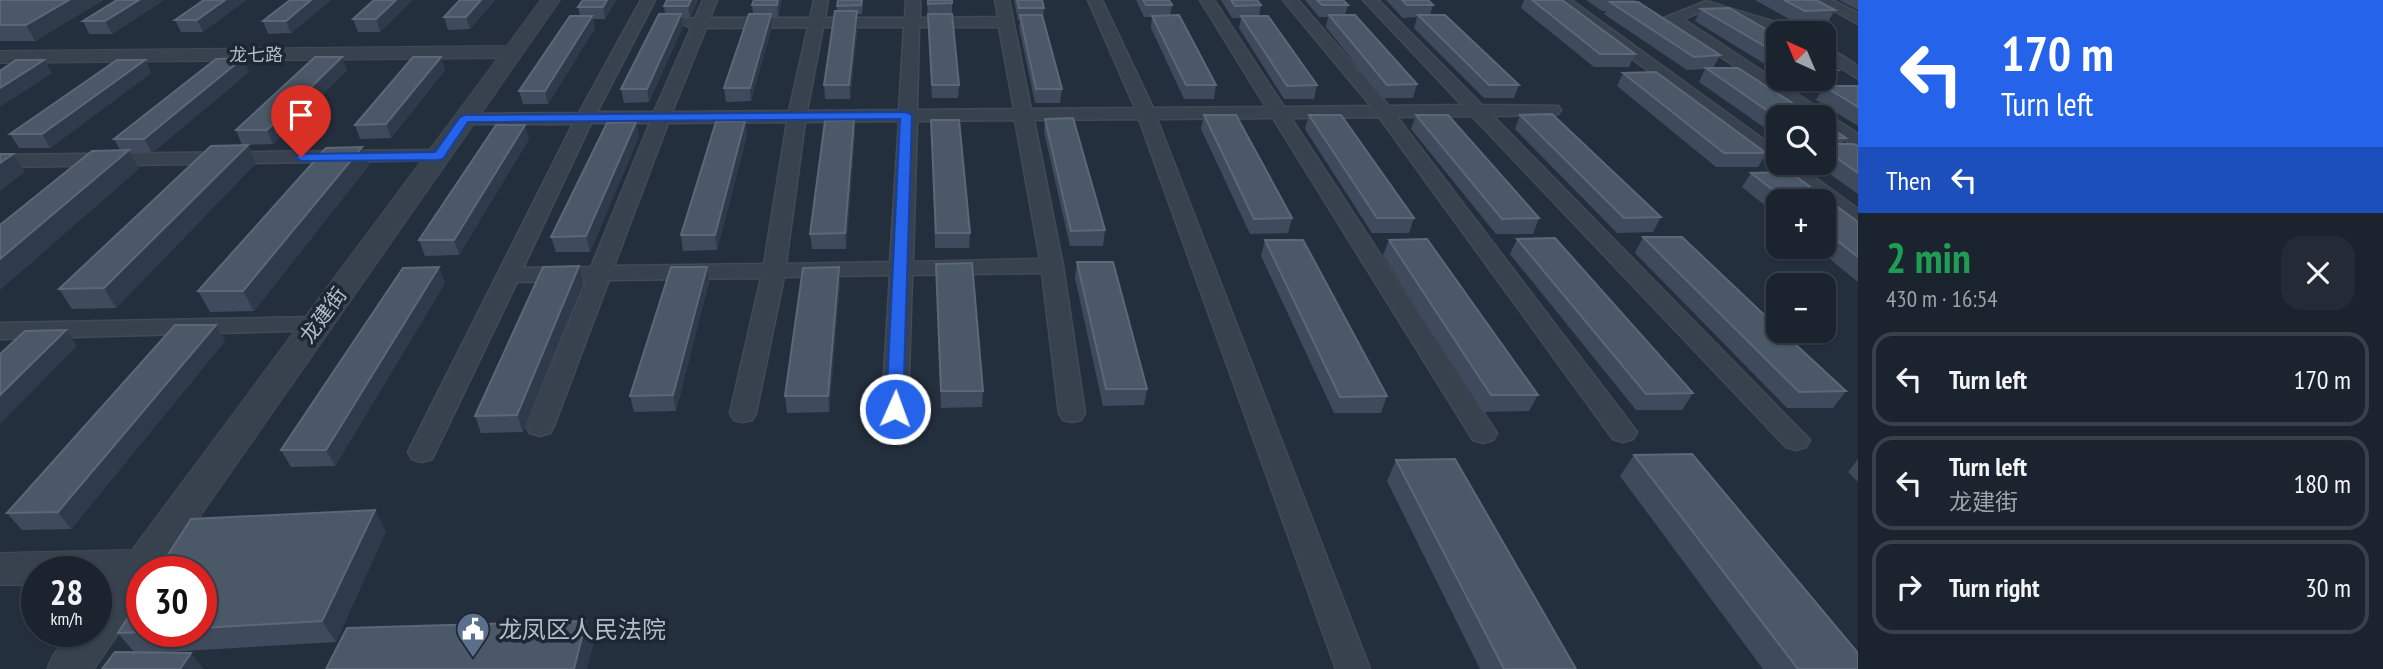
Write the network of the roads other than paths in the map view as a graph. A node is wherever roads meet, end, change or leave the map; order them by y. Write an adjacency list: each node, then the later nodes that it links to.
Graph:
1 (551, 0): 22 (street, 龙建街)
2 (648, 0): 37 (street)
3 (710, 0): 18 (street)
4 (821, 0): 19 (street)
5 (913, 0): 15 (street)
6 (1002, 0): 16 (street)
7 (1095, 0): 32 (street)
8 (1207, 0): 31 (street)
9 (1290, 0): 30 (street)
10 (1370, 0): 28 (street)
11 (1561, 0): 41 (street)
12 (1821, 0): 14 (street)
13 (1698, 3): 20 (street); 27 (street)
14 (1858, 19)
15 (913, 22): 16 (street); 19 (street); 34 (street)
16 (1007, 22): 33 (street)
17 (675, 23): 18 (street)
18 (701, 23): 19 (street); 36 (street)
19 (816, 23): 35 (street)
20 (1766, 24)
21 (1836, 46): 23 (street)
22 (513, 52): 24 (street, 龙七路); 38 (street, 龙建街)
23 (1858, 53)
24 (0, 57)
25 (1836, 58): 26 (street)
26 (1858, 74)
27 (1802, 105)
28 (1478, 110): 29 (street); 30 (street); 59 (street)
29 (1552, 110)
30 (1384, 111): 31 (street); 57 (street)
31 (1280, 112): 32 (street); 58 (street)
32 (1146, 113): 33 (street); 68 (street)
33 (1022, 114): 34 (street); 46 (street)
34 (906, 115): 35 (street); 47 (street)
35 (797, 116): 36 (street); 48 (street)
36 (661, 117): 37 (street); 49 (street)
37 (584, 118): 38 (street); 50 (street)
38 (465, 119): 42 (street, 龙建街)
39 (1836, 127): 40 (street)
40 (1858, 142)
41 (1766, 150)
42 (438, 156): 43 (street); 51 (street, 龙建街)
43 (0, 161)
44 (1799, 175): 45 (street)
45 (1858, 219)
46 (1052, 266): 47 (street); 55 (street)
47 (900, 269): 48 (street); 53 (street)
48 (774, 271): 49 (street); 54 (street)
49 (600, 274): 50 (street); 56 (street)
50 (508, 275): 60 (street)
51 (316, 325): 52 (street); 61 (street, 龙建街)
52 (0, 331)
53 (895, 409)
54 (743, 412)
55 (1072, 413)
56 (540, 426)
57 (1623, 432)
58 (1483, 433)
59 (1796, 440)
60 (422, 452)
61 (150, 556)
62 (126, 566): 63 (street)
63 (0, 569)
64 (126, 590): 65 (street, 龙建街)
65 (112, 609)
66 (85, 647): 67 (street, 龙建街)
67 (69, 669)
68 (1353, 669)

